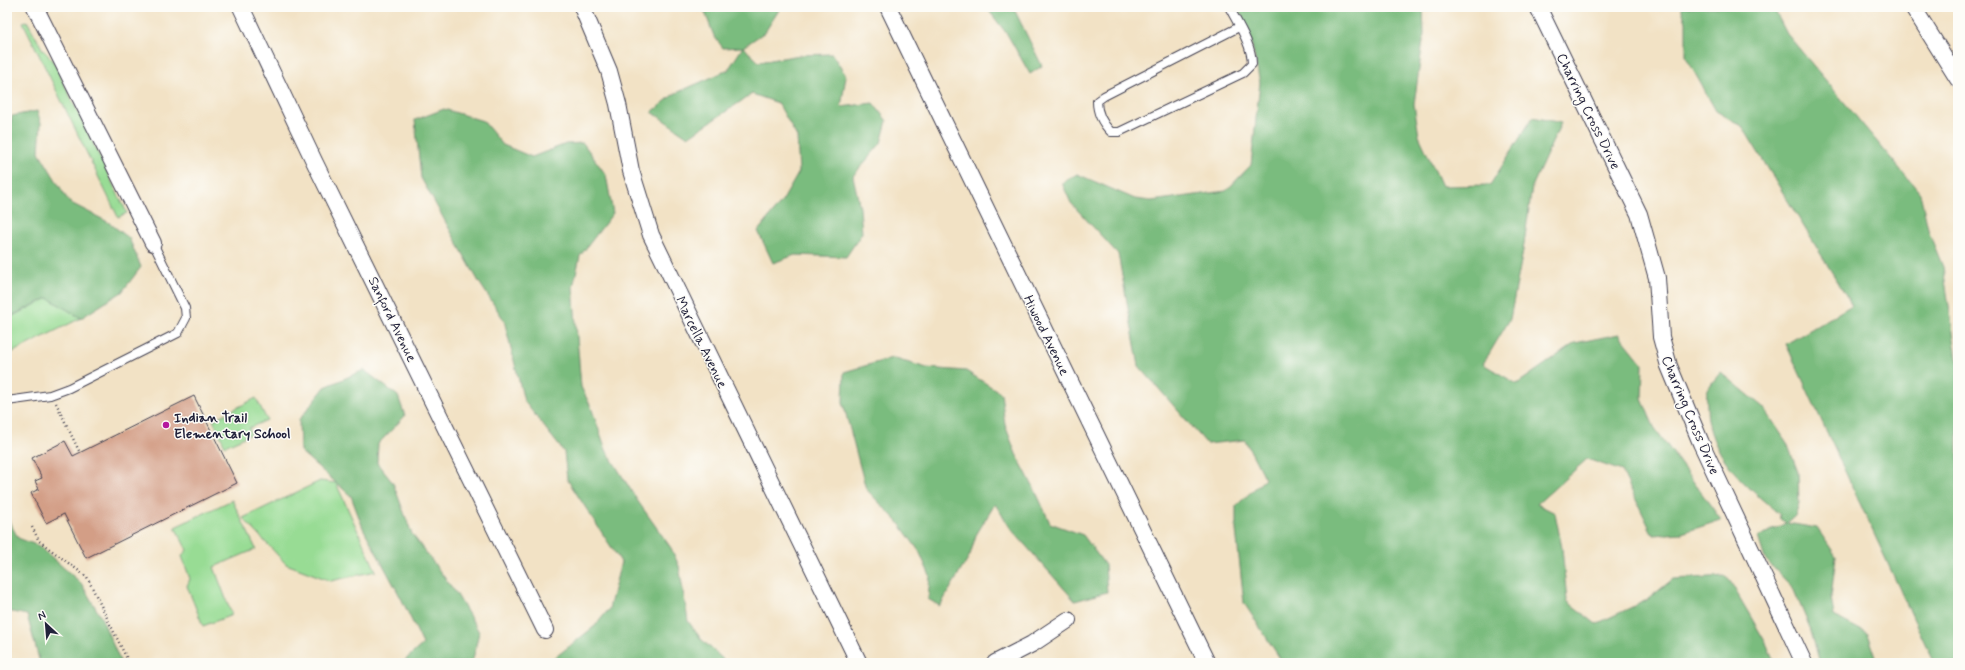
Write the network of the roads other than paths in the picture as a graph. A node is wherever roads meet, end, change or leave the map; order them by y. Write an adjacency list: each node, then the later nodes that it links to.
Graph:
1 (35, 7): 10 (street)
2 (241, 7): 13 (street, Sanford Avenue)
3 (582, 7): 14 (street, Marcella Avenue)
4 (888, 7): 16 (street, Hiwood Avenue)
5 (1229, 7): 8 (lane)
6 (1538, 7): 17 (street, Charring Cross Drive)
7 (1913, 7): 9 (street)
8 (1239, 27): 8 (lane)
9 (1958, 79)
10 (153, 243): 11 (lane)
11 (7, 401)
12 (1068, 620): 15 (street)
13 (545, 630)
14 (859, 663)
15 (995, 663)
16 (1207, 663)
17 (1804, 663)

